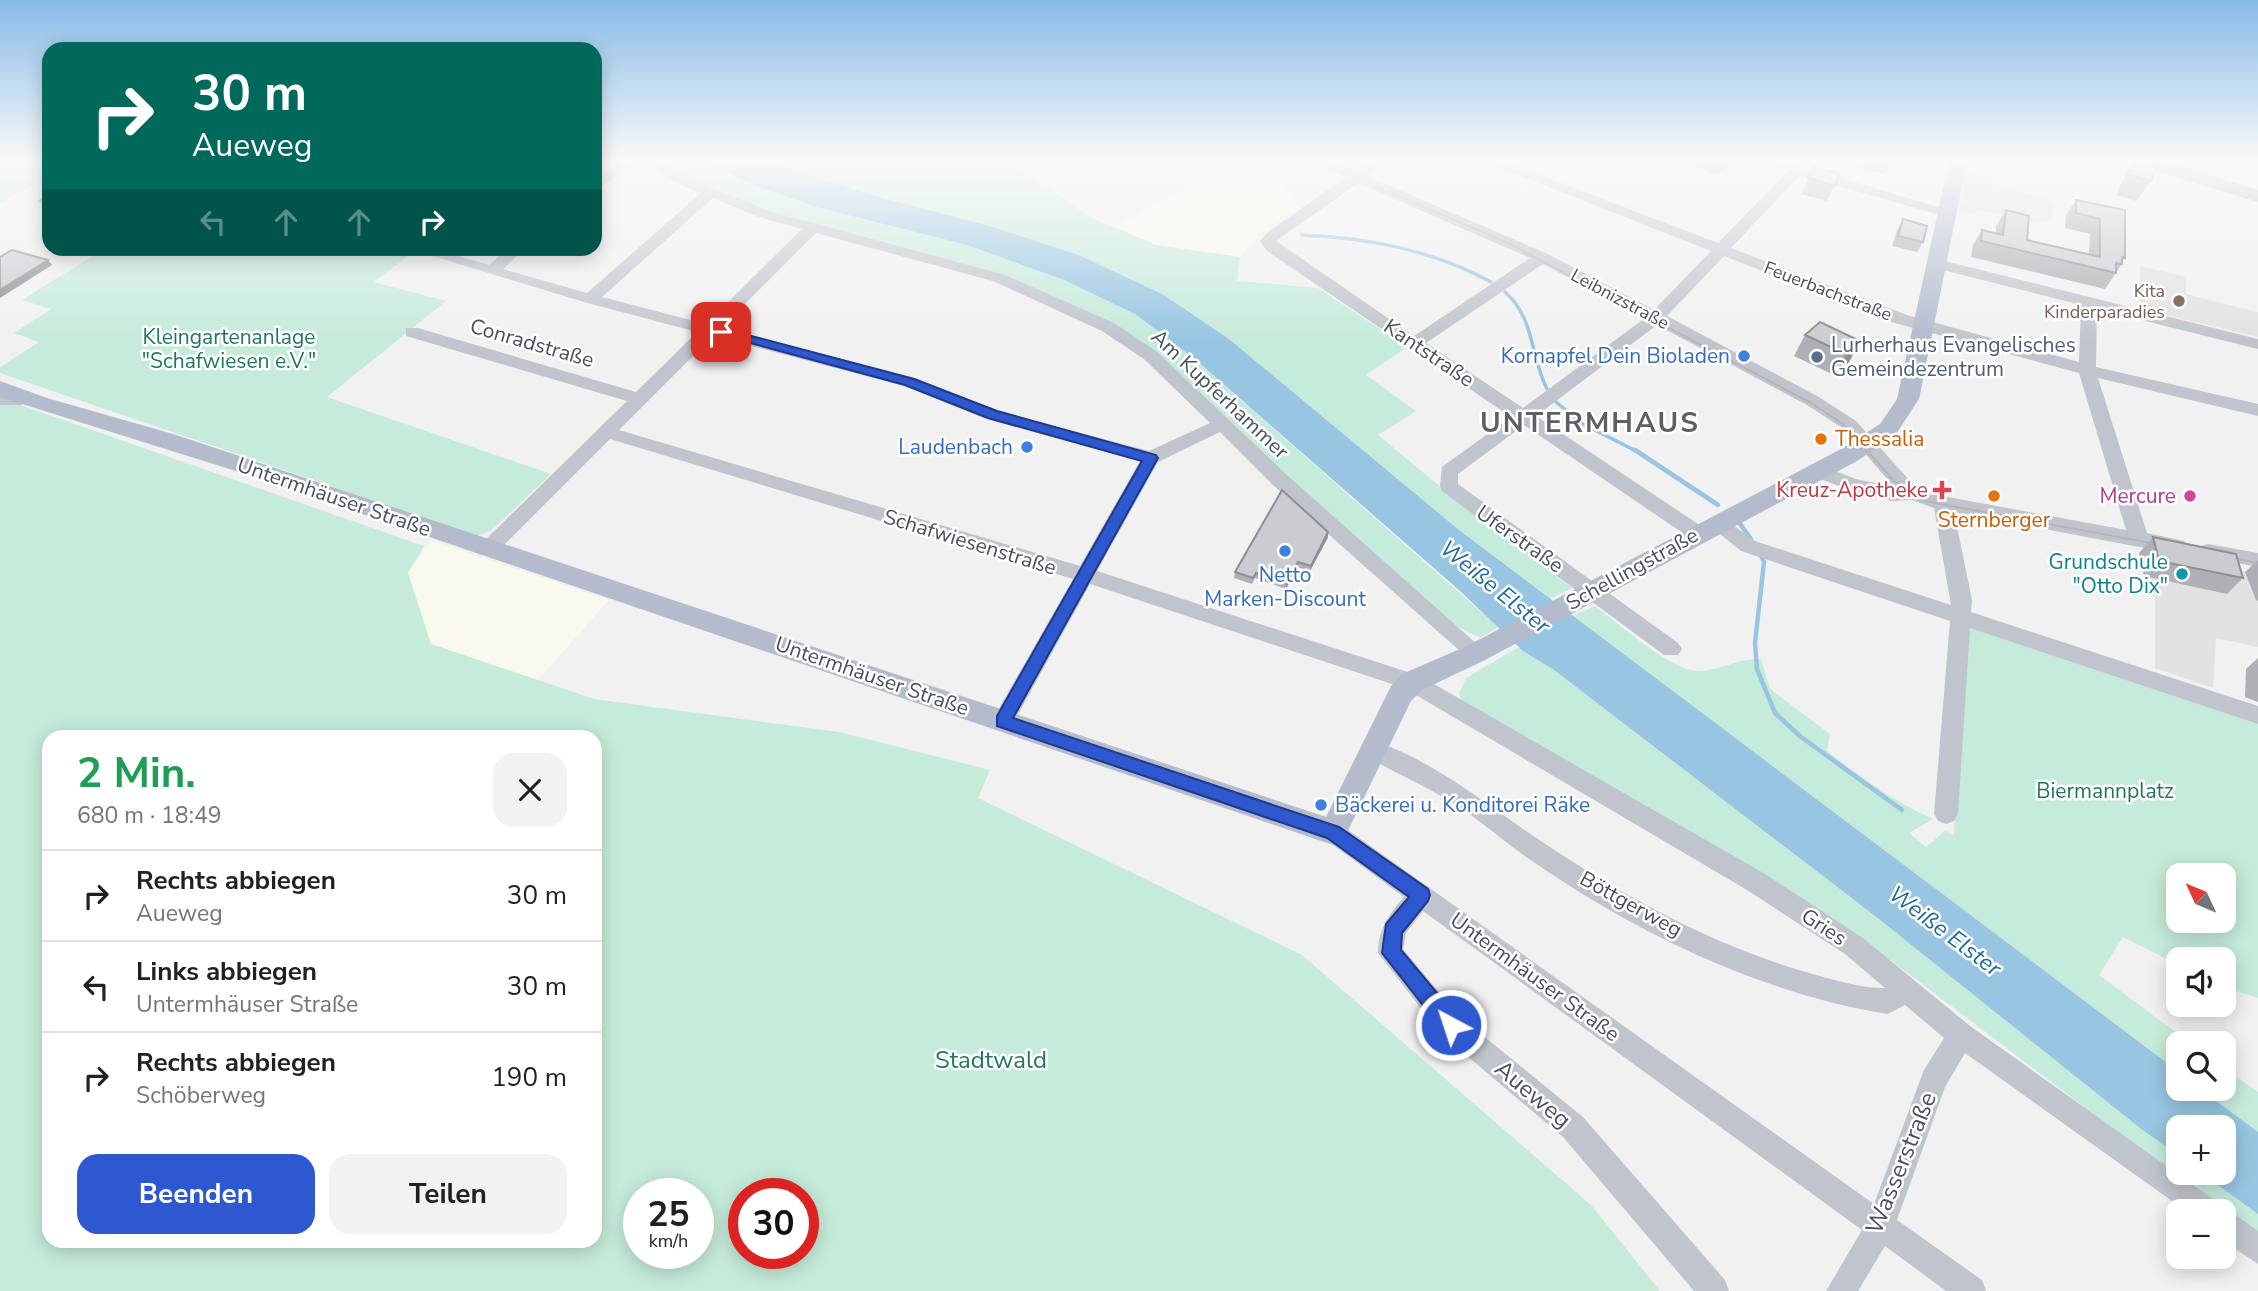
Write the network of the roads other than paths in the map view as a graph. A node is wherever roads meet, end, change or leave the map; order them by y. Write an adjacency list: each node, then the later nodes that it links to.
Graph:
1 (678, 221): 15 (street)
2 (791, 221): 8 (street, Am Kupferhammer)
3 (1295, 221): 21 (street, Kantstraße)
4 (1459, 221): 12 (street, Leibnizstraße)
5 (1646, 221): 9 (street, Feuerbachstraße)
6 (1748, 221): 9 (street)
7 (1945, 221): 13 (main road, Schellingstraße)
8 (813, 227): 19 (street); 28 (street, Am Kupferhammer)
9 (1720, 250): 17 (street); 18 (street, Feuerbachstraße)
10 (442, 256): 14 (street)
11 (509, 256): 14 (street)
12 (1542, 257): 17 (street, Leibnizstraße); 21 (street)
13 (1937, 264): 16 (street); 18 (main road, Schellingstraße)
14 (492, 270): 15 (street)
15 (590, 299): 19 (street)
16 (2089, 303): 22 (street); 23 (street)
17 (1656, 318): 27 (street); 30 (street, Leibnizstraße)
18 (1926, 326): 23 (street, Feuerbachstraße); 30 (main road, Schellingstraße)
19 (710, 329): 25 (street); 31 (street)
20 (412, 332): 25 (street, Conradstraße)
21 (1415, 343): 27 (street, Kantstraße)
22 (2258, 344)
23 (2087, 370): 26 (street, Feuerbachstraße); 36 (street)
24 (7, 395): 37 (main road, Untermhäuser Straße)
25 (639, 399): 29 (street)
26 (2258, 410)
27 (1524, 417): 35 (street, Kantstraße); 40 (street, Uferstraße)
28 (1224, 423): 31 (street); 43 (street, Am Kupferhammer)
29 (606, 432): 37 (street); 39 (street, Schafwiesenstraße)
30 (1868, 443): 32 (main road, Schellingstraße); 33 (street, Leibnizstraße)
31 (1151, 458): 39 (street)
32 (1816, 470): 33 (street); 35 (main road, Schellingstraße)
33 (1914, 493): 34 (street)
34 (1943, 505): 36 (street); 41 (street)
35 (1707, 528): 40 (main road, Schellingstraße); 41 (street, Kantstraße)
36 (2139, 540): 38 (street)
37 (486, 550): 46 (main road, Untermhäuser Straße)
38 (2258, 560)
39 (1084, 576): 44 (street, Schafwiesenstraße); 46 (street)
40 (1587, 593): 42 (street, Uferstraße); 43 (main road, Schellingstraße)
41 (1962, 617): 45 (street); 48 (street)
42 (1671, 649)
43 (1483, 650): 44 (main road, Schellingstraße)
44 (1412, 682): 47 (main road); 51 (street, Gries)
45 (2258, 715)
46 (1003, 721): 49 (main road, Untermhäuser Straße)
47 (1375, 750): 49 (main road); 51 (street, Böttgerweg)
48 (1946, 814)
49 (1333, 832): 50 (street, Untermhäuser Straße)
50 (1421, 895): 54 (street, Untermhäuser Straße); 57 (street, Aueweg)
51 (1905, 989): 52 (street, Gries)
52 (1961, 1035): 53 (street, Gries); 54 (street, Wasserstraße)
53 (2193, 1199)
54 (1881, 1225): 58 (street, Wasserstraße); 59 (street, Untermhäuser Straße)
55 (2236, 1232): 56 (street)
56 (2258, 1249)
57 (1714, 1291)
58 (1841, 1291)
59 (1972, 1291)

